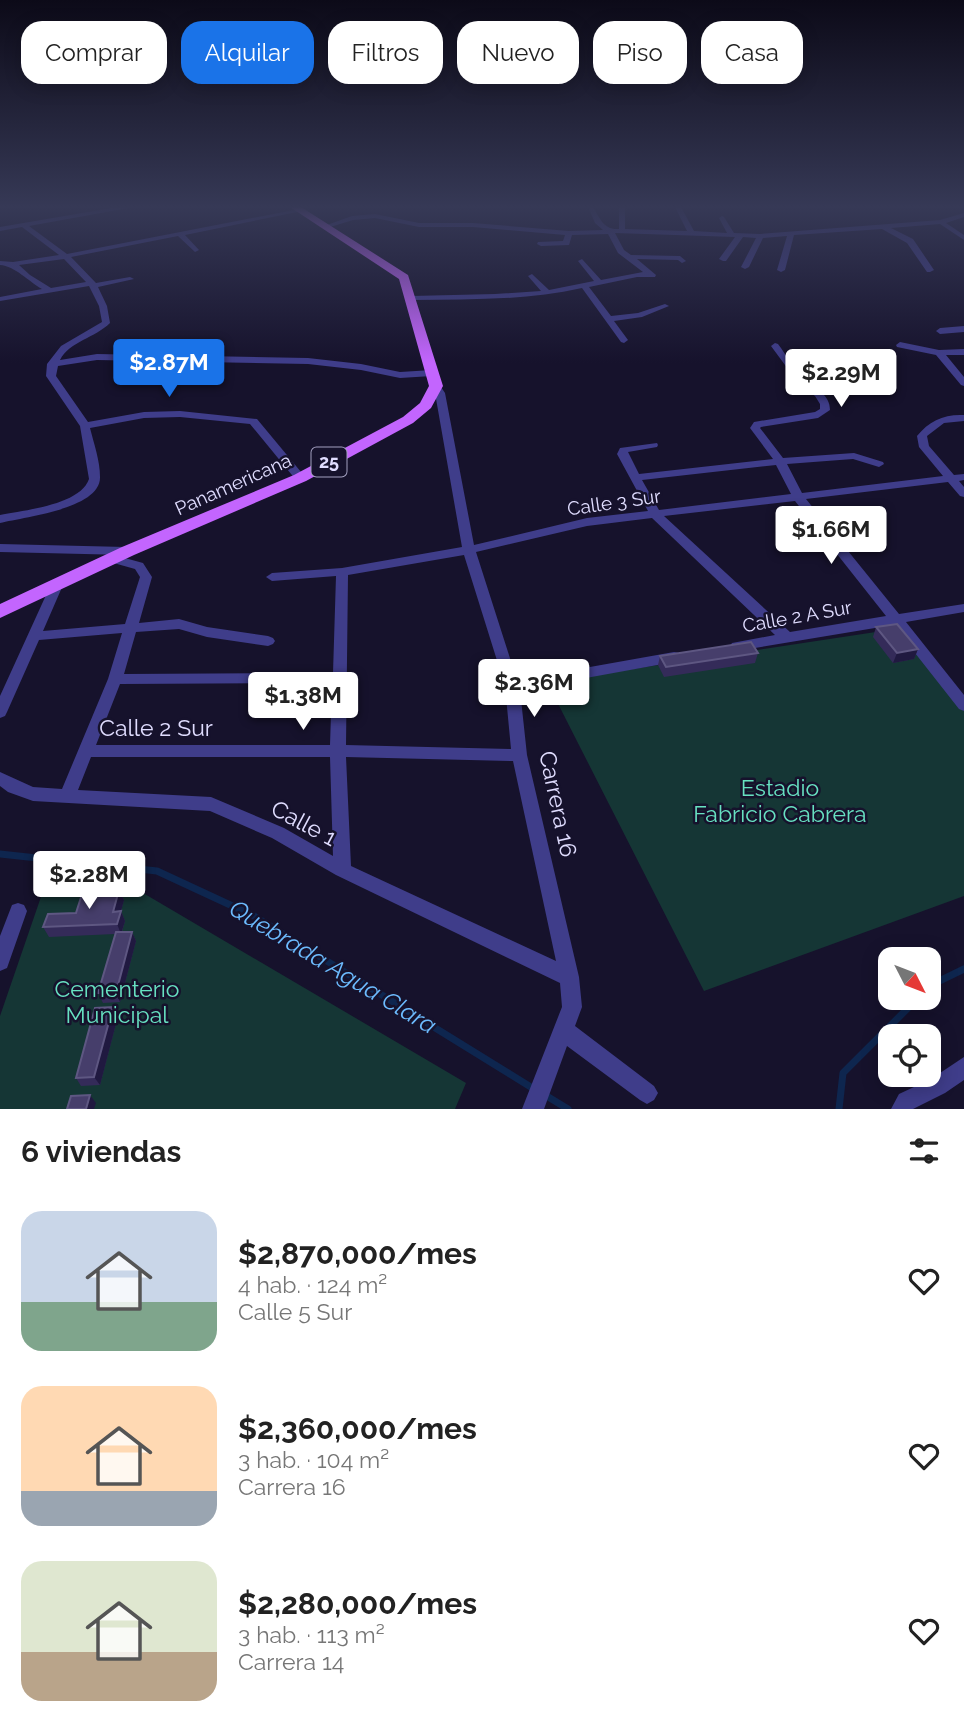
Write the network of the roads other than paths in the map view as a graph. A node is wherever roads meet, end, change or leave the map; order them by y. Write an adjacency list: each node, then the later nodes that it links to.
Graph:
1 (48, 259): 12 (street)
2 (69, 259): 19 (street)
3 (377, 259): 23 (main road)
4 (631, 259): 18 (street)
5 (675, 259): 6 (street)
6 (681, 259)
7 (749, 259): 13 (street)
8 (784, 259): 14 (street)
9 (923, 259): 15 (street)
10 (582, 261): 18 (street)
11 (0, 263): 12 (street)
12 (13, 264): 21 (street)
13 (745, 267)
14 (781, 270)
15 (930, 270)
16 (532, 276): 22 (street)
17 (130, 279): 19 (street)
18 (598, 281): 20 (street)
19 (93, 285): 21 (street); 34 (street)
20 (584, 286): 22 (street); 26 (street)
21 (49, 290): 24 (street)
22 (547, 293): 23 (street)
23 (411, 298): 35 (main road)
24 (0, 299)
25 (664, 306): 26 (street)
26 (610, 319): 29 (street)
27 (964, 329): 28 (street)
28 (940, 331)
29 (624, 340)
30 (900, 345): 33 (street)
31 (775, 346): 40 (street)
32 (964, 352): 33 (street)
33 (939, 353): 36 (street)
34 (52, 364): 35 (street); 38 (street)
35 (434, 379): 43 (main road, Panamericana / 25); 51 (street, Carrera 16)
36 (964, 383)
37 (964, 418): 45 (street)
38 (85, 426): 43 (street); 49 (street)
39 (653, 445): 44 (street)
40 (780, 461): 41 (street); 44 (street); 47 (street)
41 (879, 464)
42 (964, 477): 45 (street, Calle 3 Sur)
43 (300, 478): 52 (main road, Panamericana / 25)
44 (635, 478): 48 (street)
45 (949, 479): 46 (street); 47 (street, Calle 3 Sur)
46 (964, 494)
47 (799, 498): 48 (street, Calle 3 Sur); 58 (street)
48 (656, 515): 51 (street, Calle 3 Sur); 61 (street)
49 (0, 519)
50 (0, 548): 52 (street)
51 (469, 550): 53 (street, Calle 3 Sur); 67 (street, Carrera 16)
52 (121, 555): 55 (main road, Panamericana / 25); 59 (street)
53 (342, 572): 54 (street, Calle 3 Sur); 65 (street)
54 (272, 578)
55 (57, 585): 57 (main road, Panamericana / 25); 60 (street)
56 (964, 608): 58 (street, Calle 2 A Sur)
57 (0, 612)
58 (894, 619): 61 (street, Calle 2 A Sur); 68 (street)
59 (132, 627): 60 (street); 62 (street); 66 (street)
60 (36, 636): 69 (street)
61 (786, 637): 63 (street, Calle 2 A Sur)
62 (268, 641)
63 (718, 649)
64 (690, 654): 67 (street)
65 (339, 678): 66 (street); 71 (street)
66 (115, 679): 70 (street)
67 (512, 686): 72 (street, Carrera 16)
68 (964, 705)
69 (0, 712)
70 (86, 751): 71 (street, Calle 2 Sur); 74 (street)
71 (338, 751): 72 (street, Calle 2 Sur); 75 (street)
72 (519, 755): 78 (street, Carrera 16)
73 (0, 778): 74 (street, Calle 1)
74 (67, 797): 75 (street, Calle 1)
75 (342, 870): 78 (street, Calle 1)
76 (18, 911): 77 (street)
77 (0, 962)
78 (569, 977): 79 (street, Carrera 16)
79 (563, 1030): 81 (street); 82 (street, Carrera 16)
80 (964, 1067): 83 (street)
81 (647, 1093)
82 (535, 1105)
83 (902, 1109)

